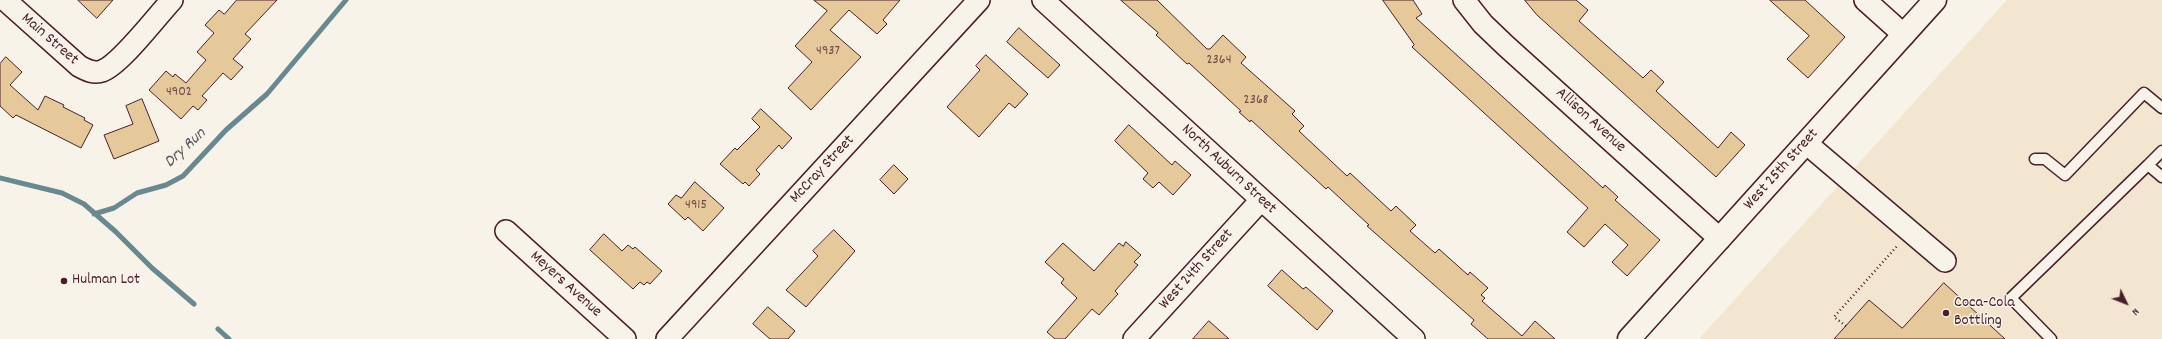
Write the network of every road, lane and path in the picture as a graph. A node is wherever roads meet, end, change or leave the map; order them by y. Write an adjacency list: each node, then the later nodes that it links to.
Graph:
1 (5, 0): 2 (street, Main Street)
2 (172, 0)
3 (979, 0): 22 (street, McCray Street)
4 (1043, 0): 15 (street, North Auburn Street)
5 (1464, 0): 18 (street, Allison Avenue)
6 (1865, 0): 8 (street)
7 (1935, 0): 8 (main road, West 25th Street)
8 (1904, 35): 10 (main road, West 25th Street)
9 (2162, 108): 12 (lane)
10 (1806, 143): 17 (street); 18 (main road, West 25th Street)
11 (2162, 151): 13 (lane)
12 (2035, 159)
13 (2148, 165): 14 (lane); 26 (lane)
14 (2162, 177)
15 (1261, 200): 23 (street, West 24th Street); 24 (street, North Auburn Street)
16 (506, 231): 21 (street, Meyers Avenue)
17 (1910, 232): 19 (street); 20 (path)
18 (1720, 238): 25 (main road, West 25th Street)
19 (1945, 261)
20 (1846, 326)
21 (625, 339)
22 (667, 339)
23 (1134, 339)
24 (1414, 339)
25 (1629, 339)
26 (2051, 339)

